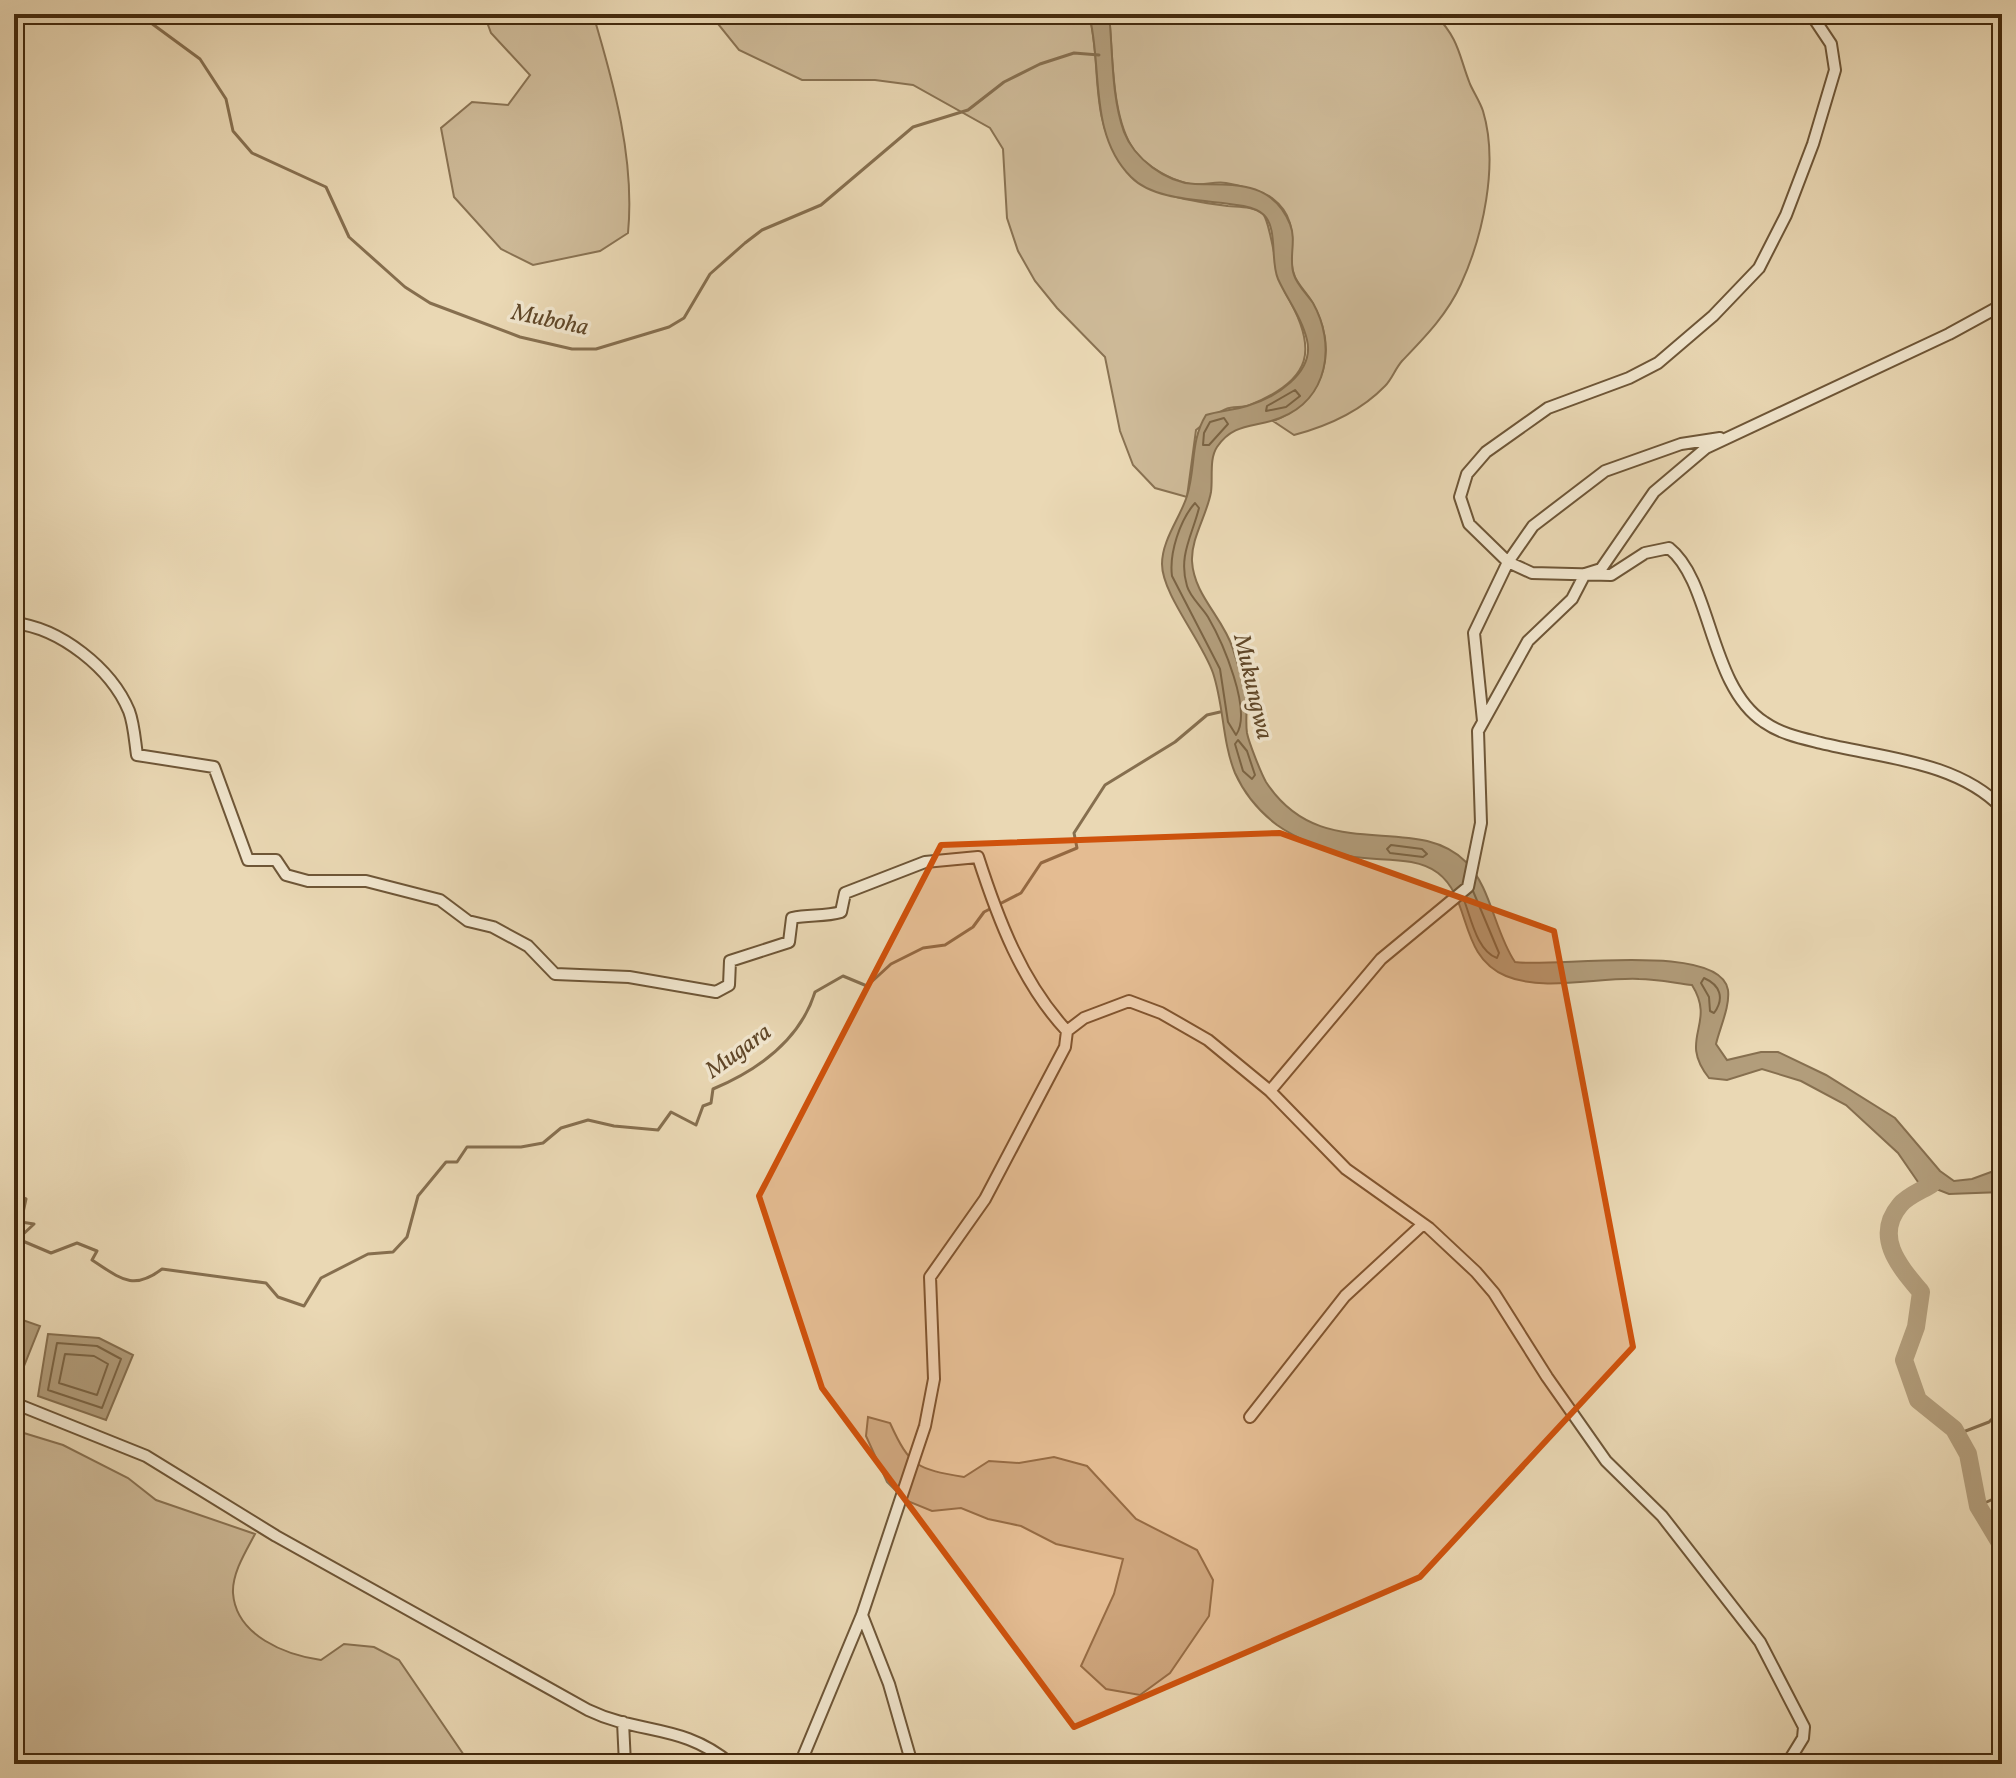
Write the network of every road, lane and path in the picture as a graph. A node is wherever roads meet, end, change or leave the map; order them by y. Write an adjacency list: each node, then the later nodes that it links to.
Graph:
1 (1811, 14): 4 (street)
2 (2002, 305): 3 (street)
3 (1733, 437): 4 (street); 5 (street)
4 (1508, 562): 5 (street); 7 (street)
5 (1585, 574): 7 (street); 8 (street)
6 (14, 623): 9 (street)
7 (1483, 721): 10 (street)
8 (2002, 808)
9 (1067, 1031): 10 (street); 14 (street)
10 (1270, 1091): 11 (street)
11 (1422, 1225): 13 (street); 20 (street)
12 (14, 1403): 15 (street)
13 (1250, 1417)
14 (862, 1615): 18 (street); 19 (street)
15 (623, 1722): 16 (street); 17 (street)
16 (625, 1764)
17 (731, 1764)
18 (800, 1764)
19 (912, 1764)
20 (1787, 1764)

